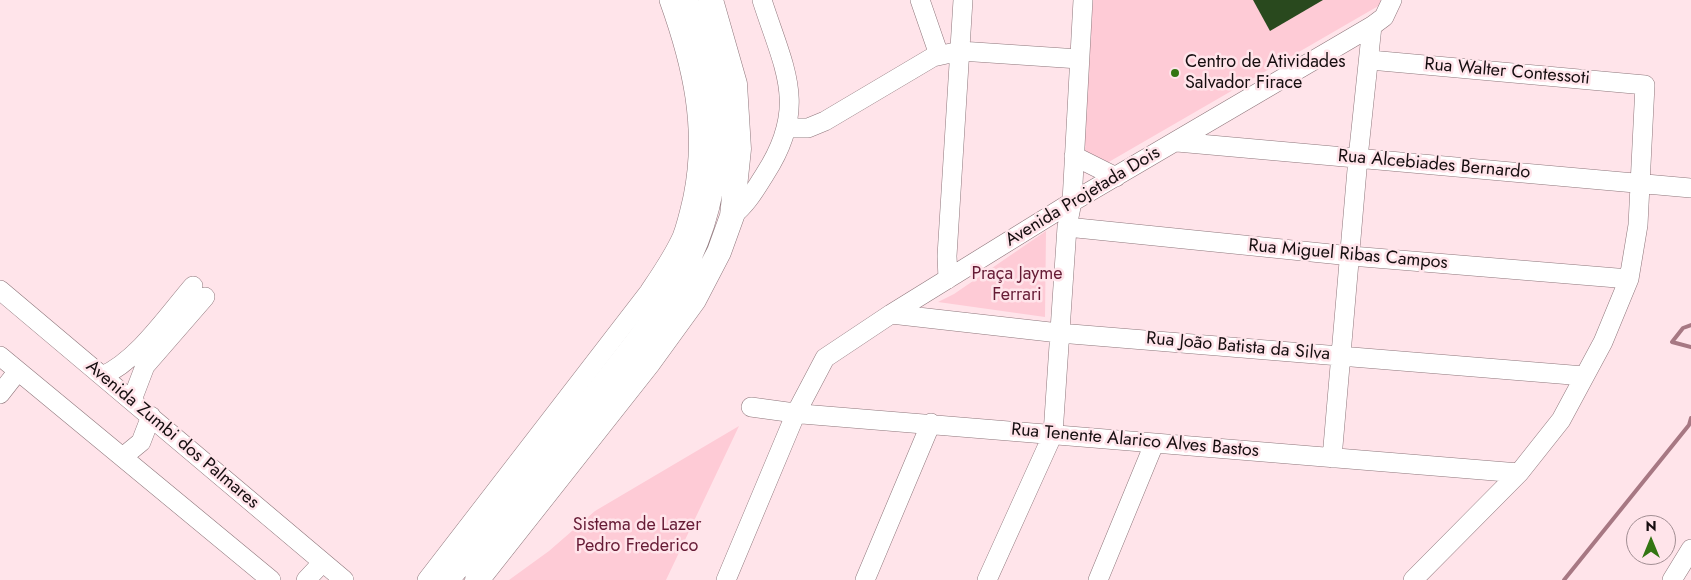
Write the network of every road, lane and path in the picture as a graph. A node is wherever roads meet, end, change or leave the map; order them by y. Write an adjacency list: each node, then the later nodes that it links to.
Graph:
1 (668, 0): 54 (street)
2 (686, 0): 55 (main road)
3 (710, 0): 22 (main road)
4 (762, 0): 14 (street)
5 (920, 0): 11 (street)
6 (963, 0): 10 (street)
7 (1083, 0): 12 (street)
8 (1392, 0): 9 (street, Avenida Projetada Dois)
9 (1372, 26): 13 (street); 15 (street, Avenida Projetada Dois)
10 (960, 51): 11 (street); 12 (street); 25 (street)
11 (939, 55): 14 (street)
12 (1079, 59): 16 (street)
13 (1370, 60): 17 (street); 19 (street, Rua Walter Contessoti)
14 (788, 128): 22 (street)
15 (1177, 142): 17 (street, Rua Alcebiades Bernardo); 18 (street, Avenida Projetada Dois)
16 (1074, 156): 18 (street); 21 (street)
17 (1358, 158): 19 (street, Rua Alcebiades Bernardo); 24 (street)
18 (1116, 177): 21 (street, Avenida Projetada Dois)
19 (1639, 184): 20 (street, Rua Alcebiades Bernardo); 26 (street)
20 (1691, 188)
21 (1072, 202): 23 (street); 25 (street, Avenida Projetada Dois)
22 (732, 216): 56 (main road)
23 (1067, 227): 24 (street, Rua Miguel Ribas Campos); 30 (street)
24 (1351, 256): 26 (street, Rua Miguel Ribas Campos); 32 (street)
25 (948, 279): 29 (street, Avenida Projetada Dois)
26 (1629, 279): 36 (street)
27 (0, 290): 35 (street, Avenida Zumbi dos Palmares)
28 (199, 292): 33 (street)
29 (891, 314): 30 (street, Rua João Batista da Silva); 40 (street, Avenida Projetada Dois)
30 (1059, 332): 32 (street, Rua João Batista da Silva); 43 (street)
31 (0, 356): 34 (street)
32 (1343, 356): 36 (street, Rua João Batista da Silva); 46 (street)
33 (139, 360): 35 (street); 38 (street)
34 (18, 371): 37 (street); 45 (street)
35 (102, 376): 38 (street, Avenida Zumbi dos Palmares)
36 (1584, 376): 47 (street)
37 (0, 394)
38 (132, 400): 41 (street, Avenida Zumbi dos Palmares)
39 (751, 407): 40 (street, Rua Tenente Alarico Alves Bastos)
40 (796, 413): 42 (street, Rua Tenente Alarico Alves Bastos); 57 (street, Avenida Projetada Dois)
41 (151, 416): 45 (street); 49 (street, Avenida Zumbi dos Palmares)
42 (931, 423): 43 (street, Rua Tenente Alarico Alves Bastos); 58 (street)
43 (1054, 434): 44 (street, Rua Tenente Alarico Alves Bastos); 59 (street)
44 (1154, 444): 46 (street, Rua Tenente Alarico Alves Bastos); 50 (street)
45 (124, 456): 51 (street)
46 (1332, 458): 47 (street, Rua Tenente Alarico Alves Bastos)
47 (1519, 473): 60 (street)
48 (1691, 549): 61 (street)
49 (322, 562): 52 (street); 53 (street, Avenida Zumbi dos Palmares)
50 (1102, 578)
51 (271, 580)
52 (306, 580)
53 (344, 580)
54 (427, 580)
55 (447, 580)
56 (477, 580)
57 (726, 580)
58 (865, 580)
59 (987, 580)
60 (1413, 580)
61 (1672, 580)

